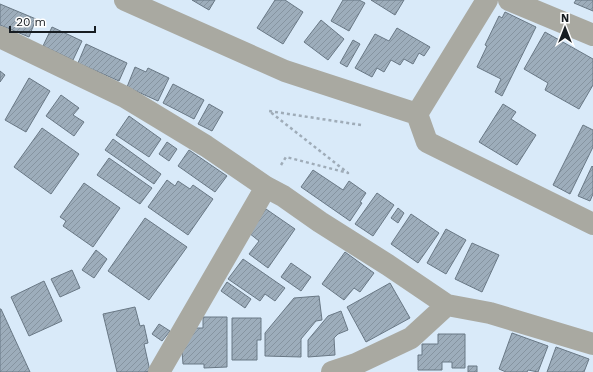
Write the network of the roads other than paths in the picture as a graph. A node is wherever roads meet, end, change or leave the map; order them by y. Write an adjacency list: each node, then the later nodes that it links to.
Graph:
1 (125, 0): 6 (street)
2 (487, 0): 6 (street)
3 (509, 0): 4 (street)
4 (593, 36)
5 (0, 37): 7 (street)
6 (417, 114): 8 (street)
7 (266, 187): 9 (street); 11 (street)
8 (593, 224)
9 (447, 305): 10 (street); 12 (street)
10 (593, 344)
11 (159, 372)
12 (332, 372)

